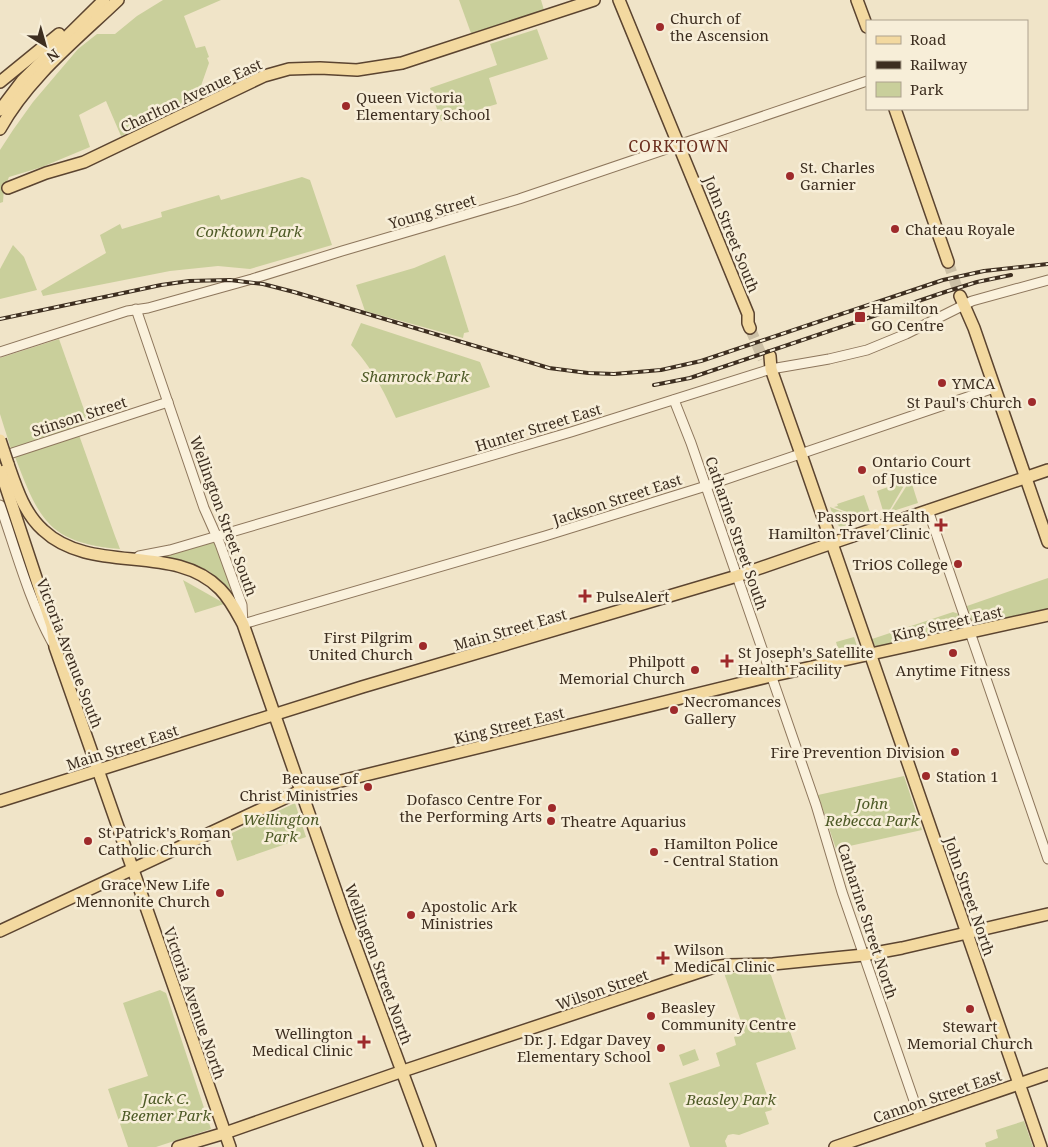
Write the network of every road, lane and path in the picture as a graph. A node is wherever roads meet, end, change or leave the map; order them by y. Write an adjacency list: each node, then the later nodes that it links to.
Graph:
1 (98, 0): 9 (main road)
2 (104, 0): 10 (main road)
3 (118, 0): 12 (main road)
4 (594, 0): 14 (main road, Charlton Avenue East)
5 (619, 0): 13 (main road, John Street South)
6 (857, 0): 7 (main road)
7 (866, 24)
8 (866, 81): 13 (street, Young Street)
9 (0, 82)
10 (0, 110)
11 (895, 110): 15 (main road)
12 (0, 129)
13 (679, 146): 18 (street, Young Street); 19 (main road, John Street South)
14 (8, 188)
15 (948, 262)
16 (1048, 280): 17 (street, Hunter Street East)
17 (962, 301): 22 (street, Hunter Street East); 23 (main road)
18 (136, 310): 20 (street, Young Street); 25 (street, Wellington Street South)
19 (754, 327)
20 (0, 352)
21 (767, 357): 22 (main road)
22 (772, 369): 24 (street, Hunter Street East); 27 (main road)
23 (994, 388): 27 (street, Jackson Street East); 30 (main road)
24 (674, 400): 31 (street, Catharine Street South); 34 (street, Hunter Street East)
25 (168, 402): 28 (street, Stinson Street); 34 (street, Wellington Street South)
26 (0, 440): 28 (main road, bridge)
27 (801, 454): 31 (street, Jackson Street East); 36 (main road)
28 (2, 465): 37 (main road); 42 (main road)
29 (1048, 470): 30 (main road, Main Street East)
30 (1025, 478): 33 (main road, Main Street East); 35 (main road)
31 (706, 486): 38 (street, Catharine Street South); 40 (street, Jackson Street East)
32 (0, 505): 42 (street, Victoria Avenue South)
33 (928, 510): 36 (main road, Main Street East); 41 (street)
34 (216, 536): 37 (street, Hunter Street East); 40 (street, Wellington Street South)
35 (1048, 542)
36 (832, 543): 38 (main road, Main Street East); 43 (main road)
37 (113, 558): 40 (main road)
38 (737, 576): 44 (street, Catharine Street South); 45 (main road, Main Street East)
39 (1048, 616): 41 (main road, King Street East)
40 (243, 624): 45 (main road, Wellington Street South)
41 (969, 633): 43 (main road, King Street East); 49 (street)
42 (55, 647): 46 (main road, Victoria Avenue South)
43 (870, 655): 44 (main road, King Street East); 53 (main road, John Street North)
44 (771, 676): 47 (main road, King Street East); 54 (street, Catharine Street North)
45 (274, 714): 46 (main road, Main Street East); 47 (main road, Wellington Street South)
46 (98, 770): 48 (main road, Main Street East); 50 (main road, Victoria Avenue South)
47 (300, 791): 50 (main road, King Street East); 55 (main road, Wellington Street North)
48 (0, 802)
49 (1048, 859)
50 (132, 868): 52 (main road, King Street East); 59 (main road, Victoria Avenue North)
51 (1048, 914): 53 (main road, Wilson Street)
52 (0, 931)
53 (966, 932): 54 (main road, Wilson Street); 57 (main road, John Street North)
54 (864, 955): 55 (main road, Wilson Street); 58 (street, Catharine Street North)
55 (403, 1071): 59 (main road, Wilson Street); 62 (main road, Wellington Street North)
56 (1048, 1074): 57 (main road, Cannon Street East)
57 (1020, 1084): 58 (main road, Cannon Street East); 64 (main road, John Street North)
58 (920, 1118): 63 (main road, Cannon Street East)
59 (225, 1133): 60 (main road, Wilson Street); 61 (main road, Victoria Avenue North)
60 (178, 1147)
61 (230, 1147)
62 (430, 1147)
63 (835, 1147)
64 (1041, 1147)

